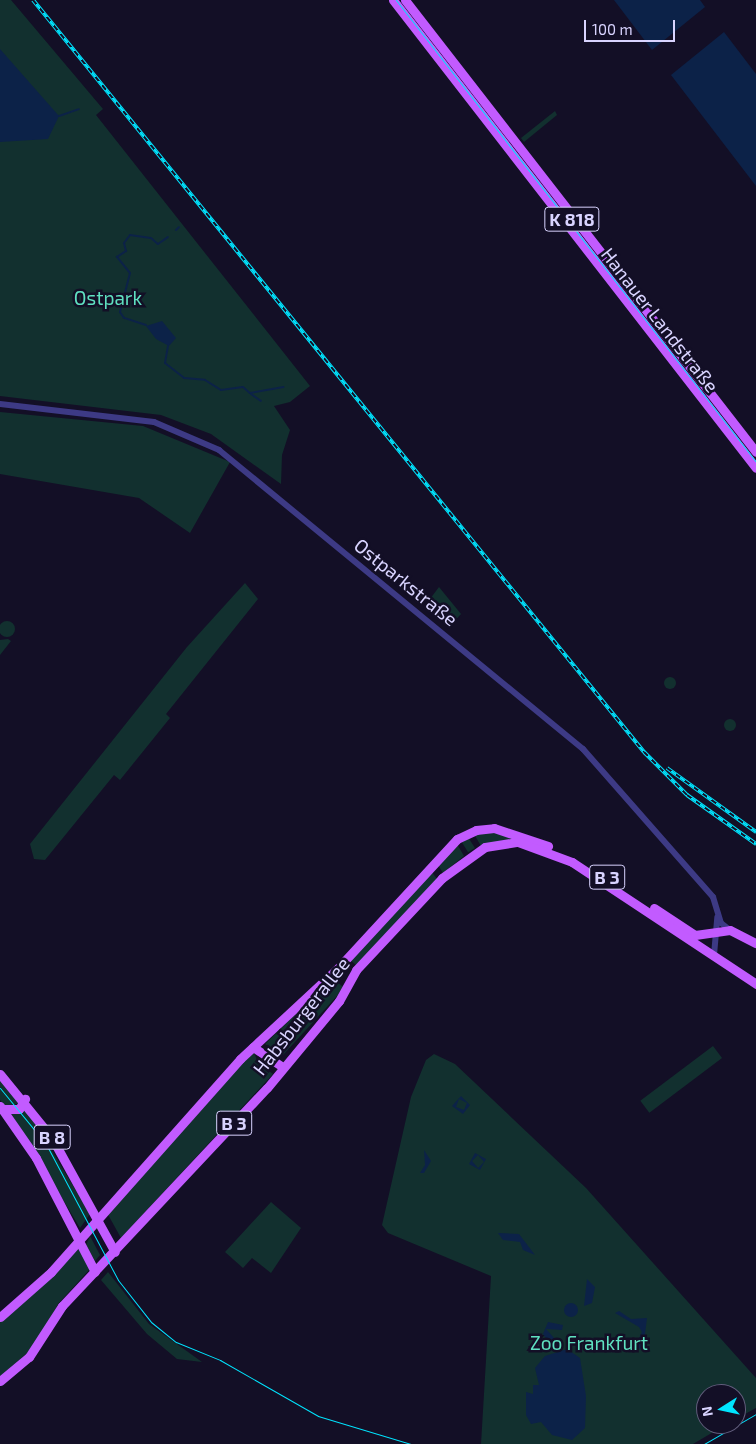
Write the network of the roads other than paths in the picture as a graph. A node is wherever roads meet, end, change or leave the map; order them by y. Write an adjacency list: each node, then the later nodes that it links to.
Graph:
1 (393, 0): 5 (main road, Hanauer Landstraße / K 818)
2 (405, 0): 4 (main road, Hanauer Landstraße / K 818)
3 (0, 404): 8 (street, Ostparkstraße)
4 (756, 452)
5 (756, 468)
6 (430, 868): 7 (main road); 10 (main road, Habsburgerallee / B 3); 14 (main road, Habsburgerallee / B 3)
7 (442, 878): 12 (main road, Habsburgerallee / B 3); 17 (main road, Habsburgerallee / B 3)
8 (718, 911): 9 (street, Ostparkstraße); 10 (street)
9 (730, 930): 10 (main road, B 3); 11 (main road)
10 (716, 932): 12 (street)
11 (756, 943)
12 (716, 957): 13 (main road, B 3)
13 (756, 984)
14 (263, 1040): 15 (main road, Habsburgerallee / B 3); 16 (main road)
15 (253, 1047): 16 (main road); 21 (main road, Habsburgerallee / B 3)
16 (262, 1053): 17 (main road)
17 (283, 1067): 25 (main road, Habsburgerallee / B 3)
18 (0, 1074): 19 (main road, B 8)
19 (25, 1099): 20 (main road); 21 (main road, B 8)
20 (2, 1108): 24 (main road, B 8)
21 (97, 1216): 22 (main road, Habsburgerallee / B 3); 23 (main road, B 8)
22 (87, 1229): 23 (main road); 24 (main road, Habsburgerallee / B 3)
23 (106, 1234): 25 (main road, B 8); 26 (main road)
24 (79, 1239): 27 (main road); 28 (main road, Habsburgerallee / B 3)
25 (115, 1252): 26 (main road, Habsburgerallee / B 3)
26 (102, 1264): 27 (main road, Habsburgerallee / B 3)
27 (95, 1272): 29 (main road, Habsburgerallee / B 3)
28 (0, 1317)
29 (0, 1381)

